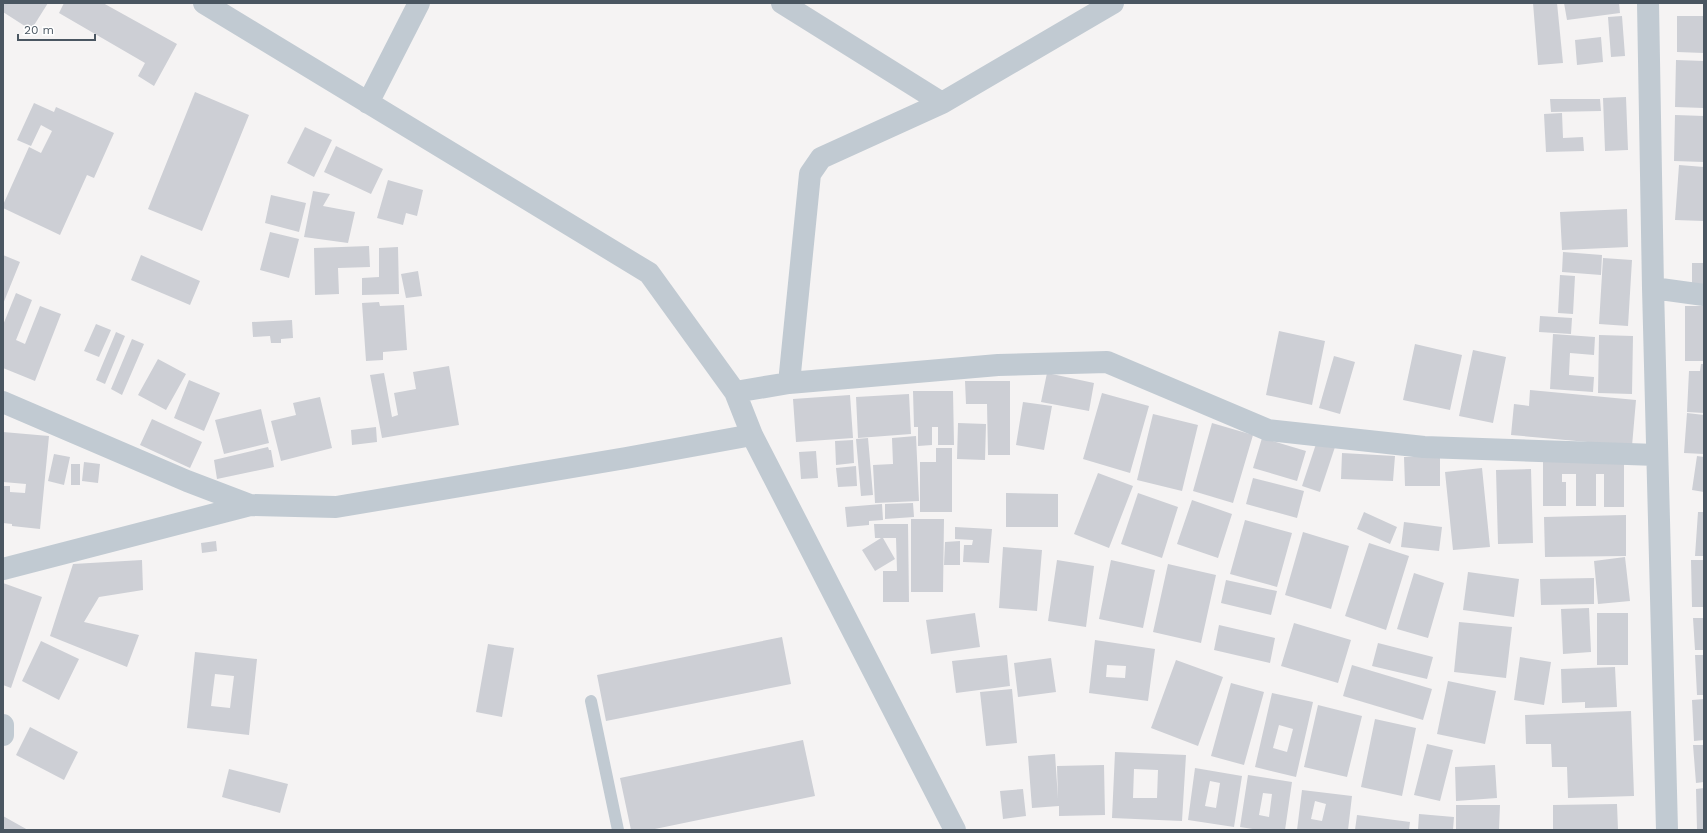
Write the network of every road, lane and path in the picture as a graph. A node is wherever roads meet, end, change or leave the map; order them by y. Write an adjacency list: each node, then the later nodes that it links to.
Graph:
1 (204, 3): 6 (street)
2 (419, 3): 6 (street)
3 (782, 3): 7 (street)
4 (1112, 3): 7 (street)
5 (1648, 3): 8 (street)
6 (368, 103): 11 (street)
7 (942, 103): 10 (street)
8 (1653, 288): 9 (street); 14 (street)
9 (1704, 295)
10 (789, 383): 11 (street); 14 (street)
11 (735, 392): 13 (street)
12 (3, 402): 15 (street)
13 (752, 435): 15 (street); 21 (street)
14 (1657, 455): 22 (street)
15 (250, 505): 16 (street)
16 (3, 568)
17 (591, 701): 20 (lane)
18 (3, 725): 19 (street)
19 (3, 735)
20 (618, 830)
21 (955, 830)
22 (1667, 830)

